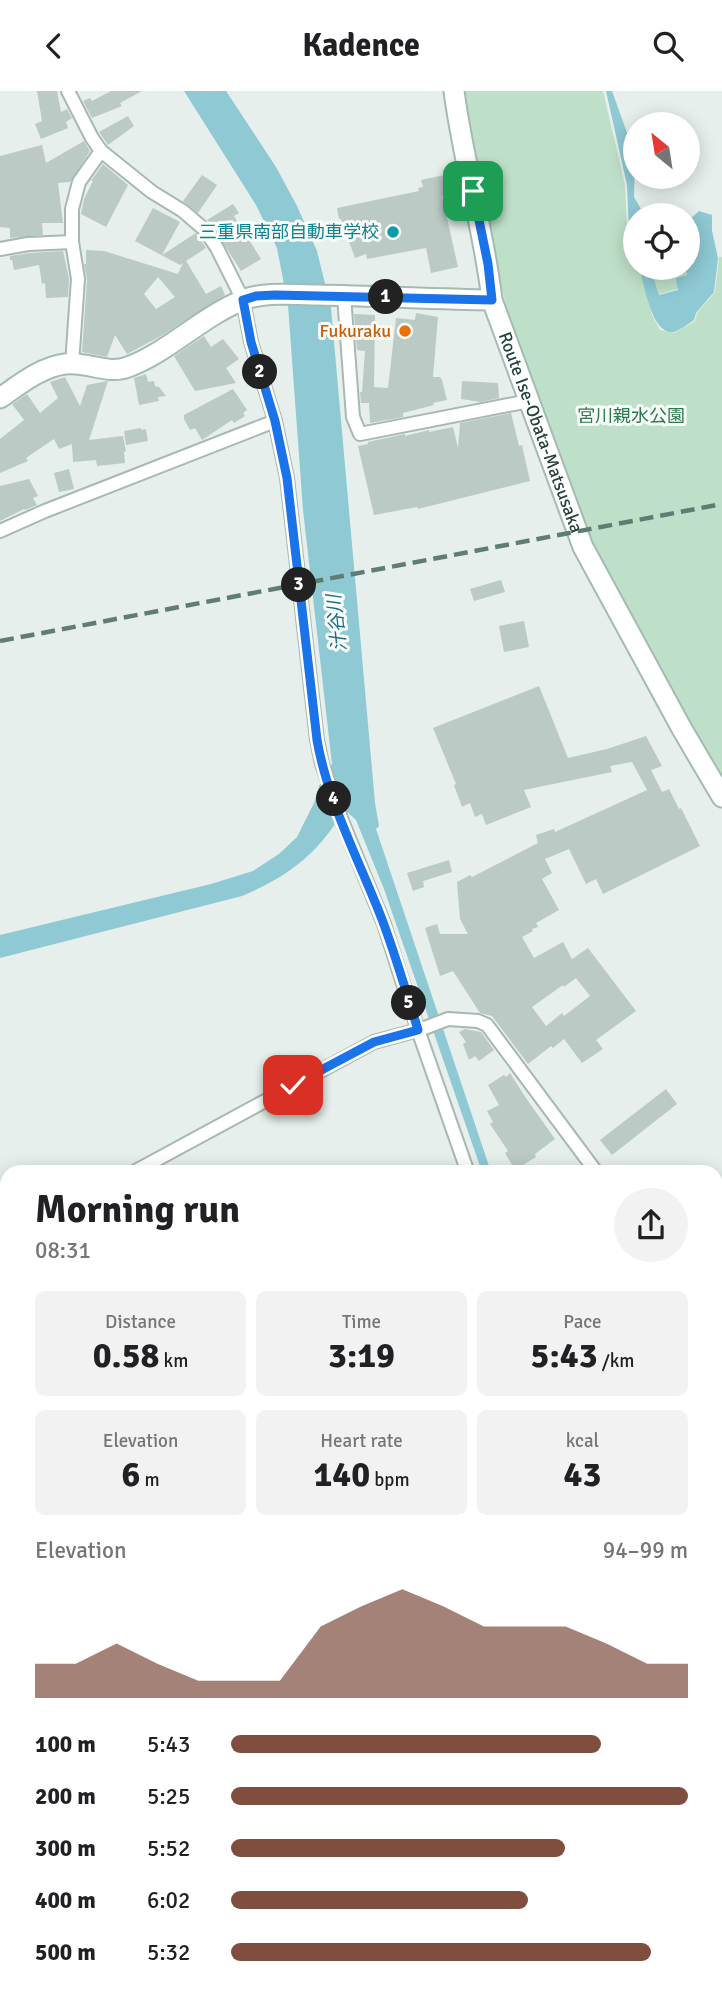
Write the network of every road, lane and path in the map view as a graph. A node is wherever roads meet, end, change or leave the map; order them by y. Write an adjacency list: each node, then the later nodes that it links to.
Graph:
1 (68, 91): 3 (street)
2 (454, 91): 8 (main road, Route Ise-Obata-Matsusaka)
3 (101, 151): 4 (street); 7 (street)
4 (72, 243): 5 (street); 9 (street)
5 (0, 249)
6 (341, 295): 7 (main road); 8 (main road); 11 (street)
7 (243, 300): 9 (main road); 12 (street)
8 (492, 300): 11 (main road, Route Ise-Obata-Matsusaka)
9 (72, 364): 10 (main road)
10 (0, 398)
11 (529, 401): 14 (main road, Route Ise-Obata-Matsusaka)
12 (275, 421): 13 (street); 15 (street)
13 (0, 531)
14 (722, 797)
15 (420, 1029): 16 (street); 17 (street); 18 (street)
16 (147, 1165)
17 (465, 1165)
18 (591, 1165)

